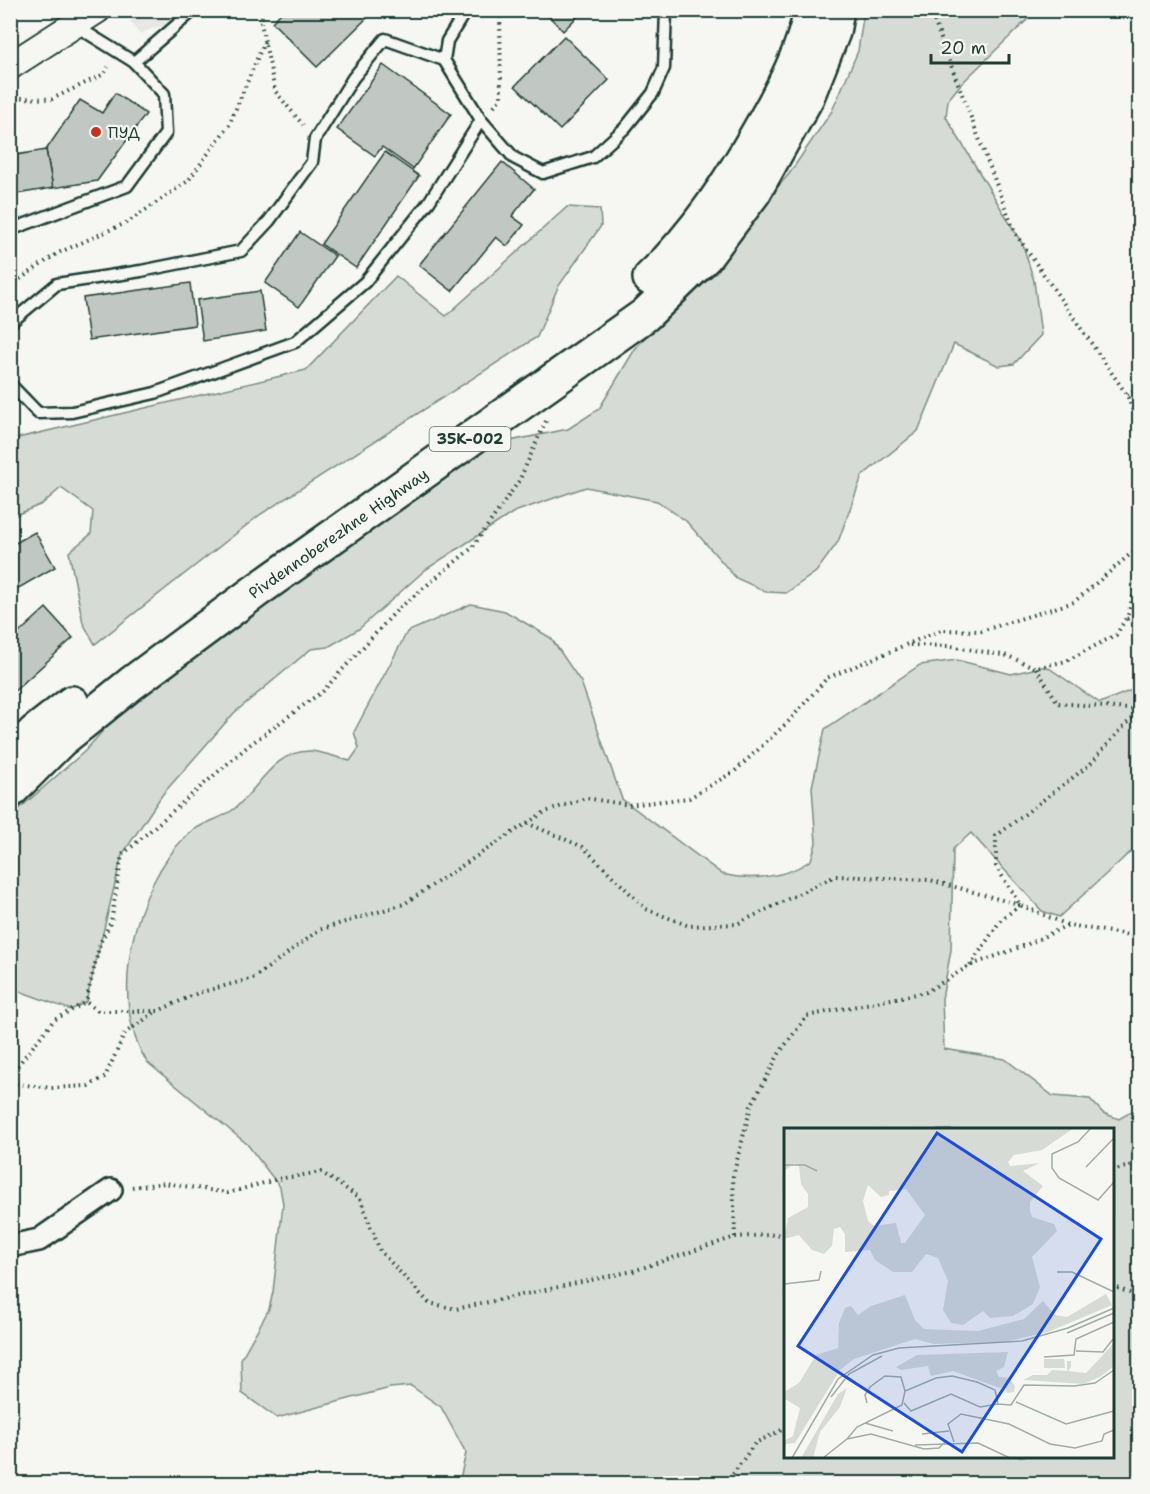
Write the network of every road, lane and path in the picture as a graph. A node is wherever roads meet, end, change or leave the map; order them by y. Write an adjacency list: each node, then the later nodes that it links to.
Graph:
1 (97, 10): 10 (street)
2 (194, 10): 14 (lane)
3 (262, 10): 11 (path)
4 (465, 10): 13 (lane)
5 (500, 10): 17 (path)
6 (666, 10): 17 (lane)
7 (811, 10): 34 (highway, Pivdennoberezhne Highway / 35К-002)
8 (837, 10): 37 (highway, Pivdennoberezhne Highway / 35К-002)
9 (930, 10): 24 (path)
10 (76, 26): 12 (lane); 15 (street)
11 (265, 40): 18 (path); 20 (path)
12 (118, 52): 14 (lane); 16 (path)
13 (444, 60): 17 (lane); 18 (lane)
14 (134, 62): 19 (lane)
15 (10, 66)
16 (10, 102)
17 (481, 120): 22 (lane)
18 (315, 139): 21 (lane)
19 (10, 230)
20 (10, 286)
21 (10, 323)
22 (10, 384)
23 (1140, 386): 24 (path)
24 (1127, 395): 26 (path)
25 (548, 416): 43 (path)
26 (1140, 430)
27 (1140, 546): 31 (path)
28 (1140, 569): 30 (path)
29 (1140, 614): 30 (path)
30 (1126, 619): 32 (path)
31 (906, 645): 32 (path); 38 (path)
32 (1036, 668): 33 (path)
33 (1140, 708): 39 (path)
34 (10, 758)
35 (1140, 764): 36 (path)
36 (1140, 773)
37 (10, 791)
38 (527, 823): 39 (path); 44 (path)
39 (1020, 905): 40 (path); 42 (path)
40 (1068, 925): 41 (path); 42 (path)
41 (1140, 937)
42 (969, 966): 51 (path)
43 (86, 1002): 44 (path); 45 (path)
44 (158, 1011): 46 (path)
45 (10, 1076)
46 (10, 1083)
47 (1140, 1163): 48 (path)
48 (1114, 1172)
49 (111, 1190): 51 (path); 52 (street)
50 (784, 1233): 51 (path)
51 (735, 1237)
52 (10, 1246)
53 (1114, 1286): 54 (path)
54 (1140, 1297)
55 (784, 1429): 56 (path)
56 (726, 1484)

